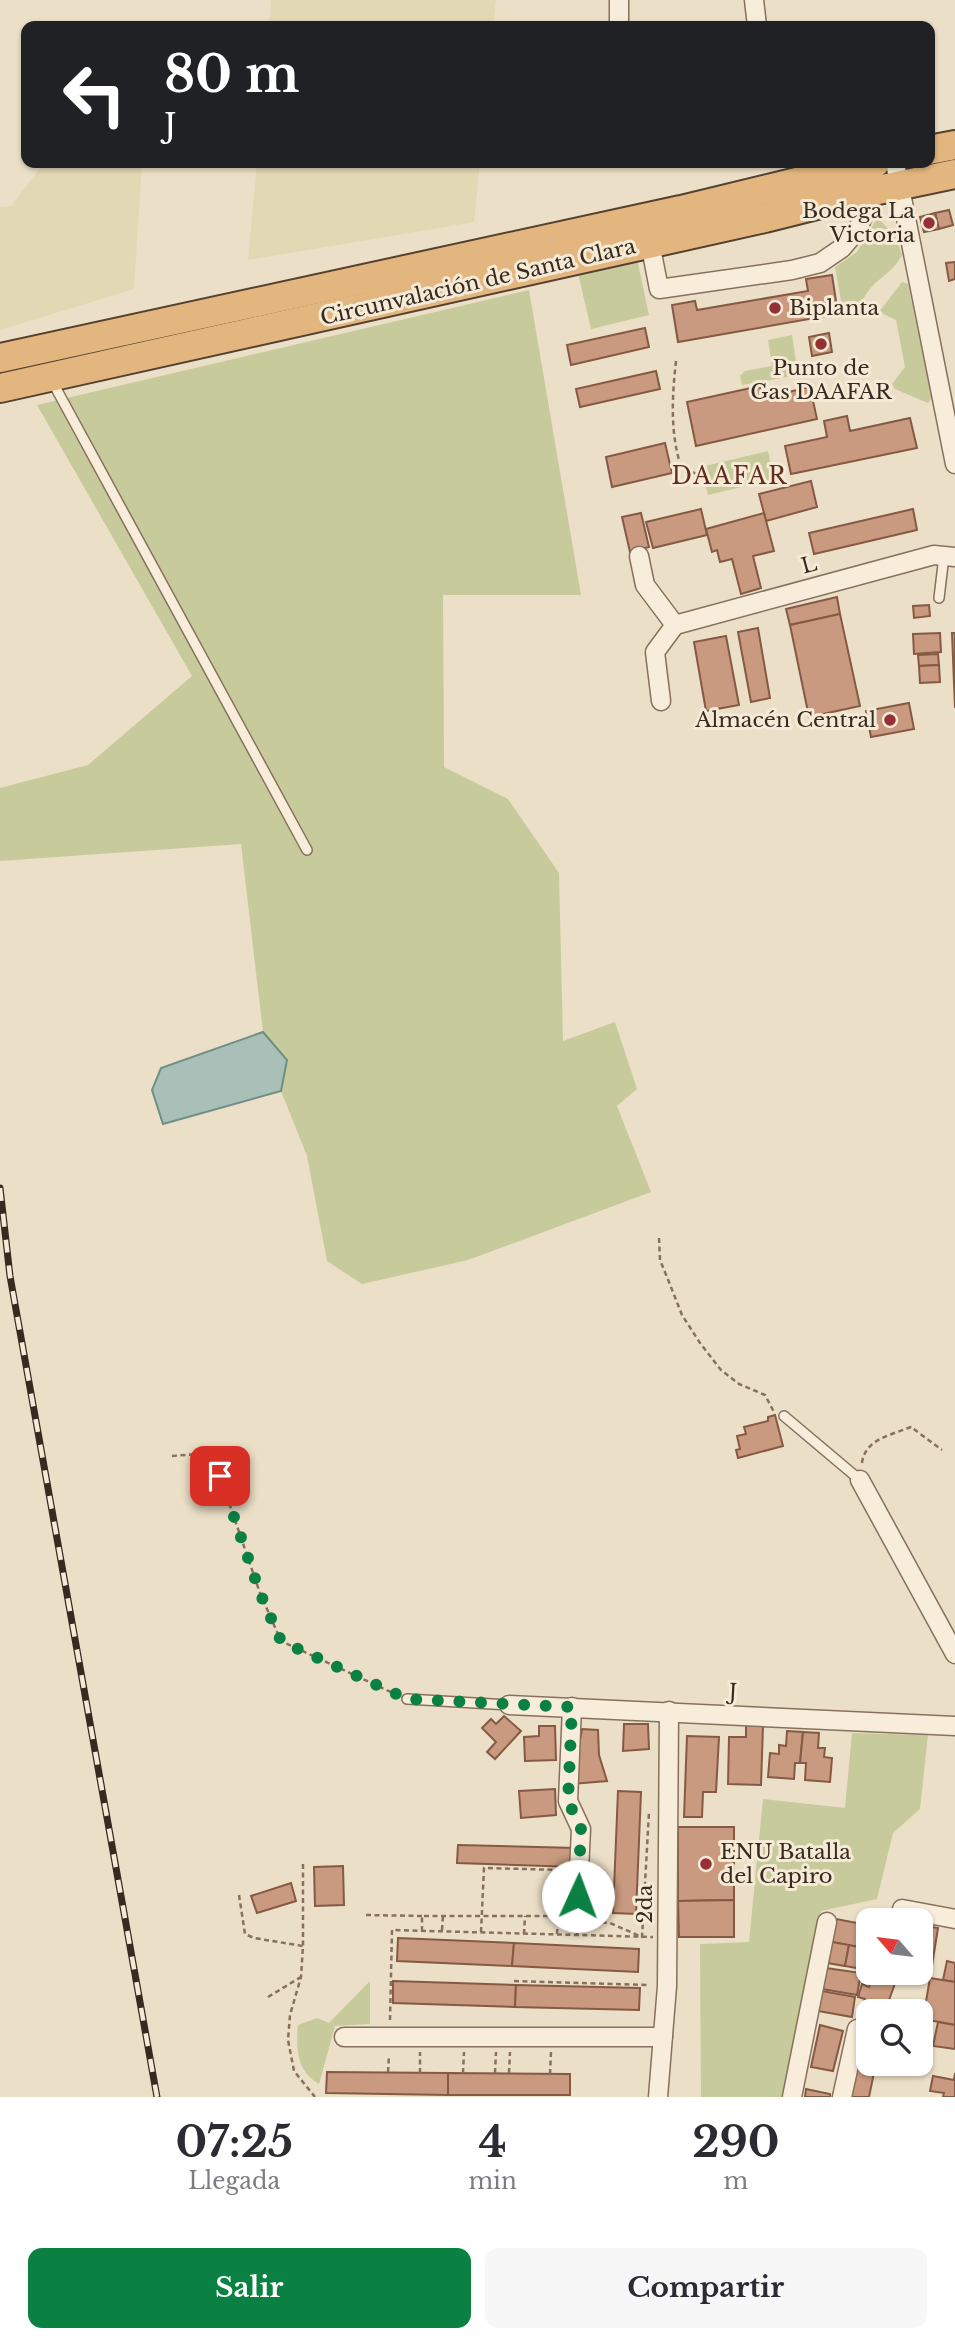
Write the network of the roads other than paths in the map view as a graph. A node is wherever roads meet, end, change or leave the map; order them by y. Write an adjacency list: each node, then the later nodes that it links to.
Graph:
1 (619, 0): 3 (street)
2 (754, 0): 4 (street)
3 (619, 21)
4 (756, 21)
5 (955, 145): 6 (highway)
6 (935, 149)
7 (854, 168): 11 (highway, Circunvalación de Santa Clara)
8 (955, 174): 9 (highway, Circunvalación de Santa Clara)
9 (889, 179): 10 (highway, Circunvalación de Santa Clara); 10 (street); 14 (street)
10 (650, 243): 12 (highway, Circunvalación de Santa Clara)
11 (0, 358)
12 (50, 377): 13 (highway, Circunvalación de Santa Clara); 20 (lane)
13 (1, 387)
14 (955, 464)
15 (639, 556): 18 (street)
16 (949, 556): 17 (lane); 18 (street, L)
17 (939, 598)
18 (675, 625): 19 (street)
19 (661, 701)
20 (307, 850)
21 (784, 1416): 22 (lane)
22 (860, 1480): 23 (street)
23 (955, 1654)
24 (407, 1699): 25 (lane)
25 (509, 1705): 26 (street, J)
26 (572, 1707): 27 (street, J); 29 (street)
27 (669, 1711): 28 (street, J); 35 (street, 2da)
28 (955, 1726)
29 (579, 1871)
30 (933, 1915): 31 (street)
31 (955, 1919)
32 (827, 1922): 37 (street)
33 (856, 2029): 38 (street)
34 (345, 2037): 35 (street)
35 (663, 2037): 36 (street, 2da)
36 (658, 2097)
37 (792, 2097)
38 (842, 2097)

